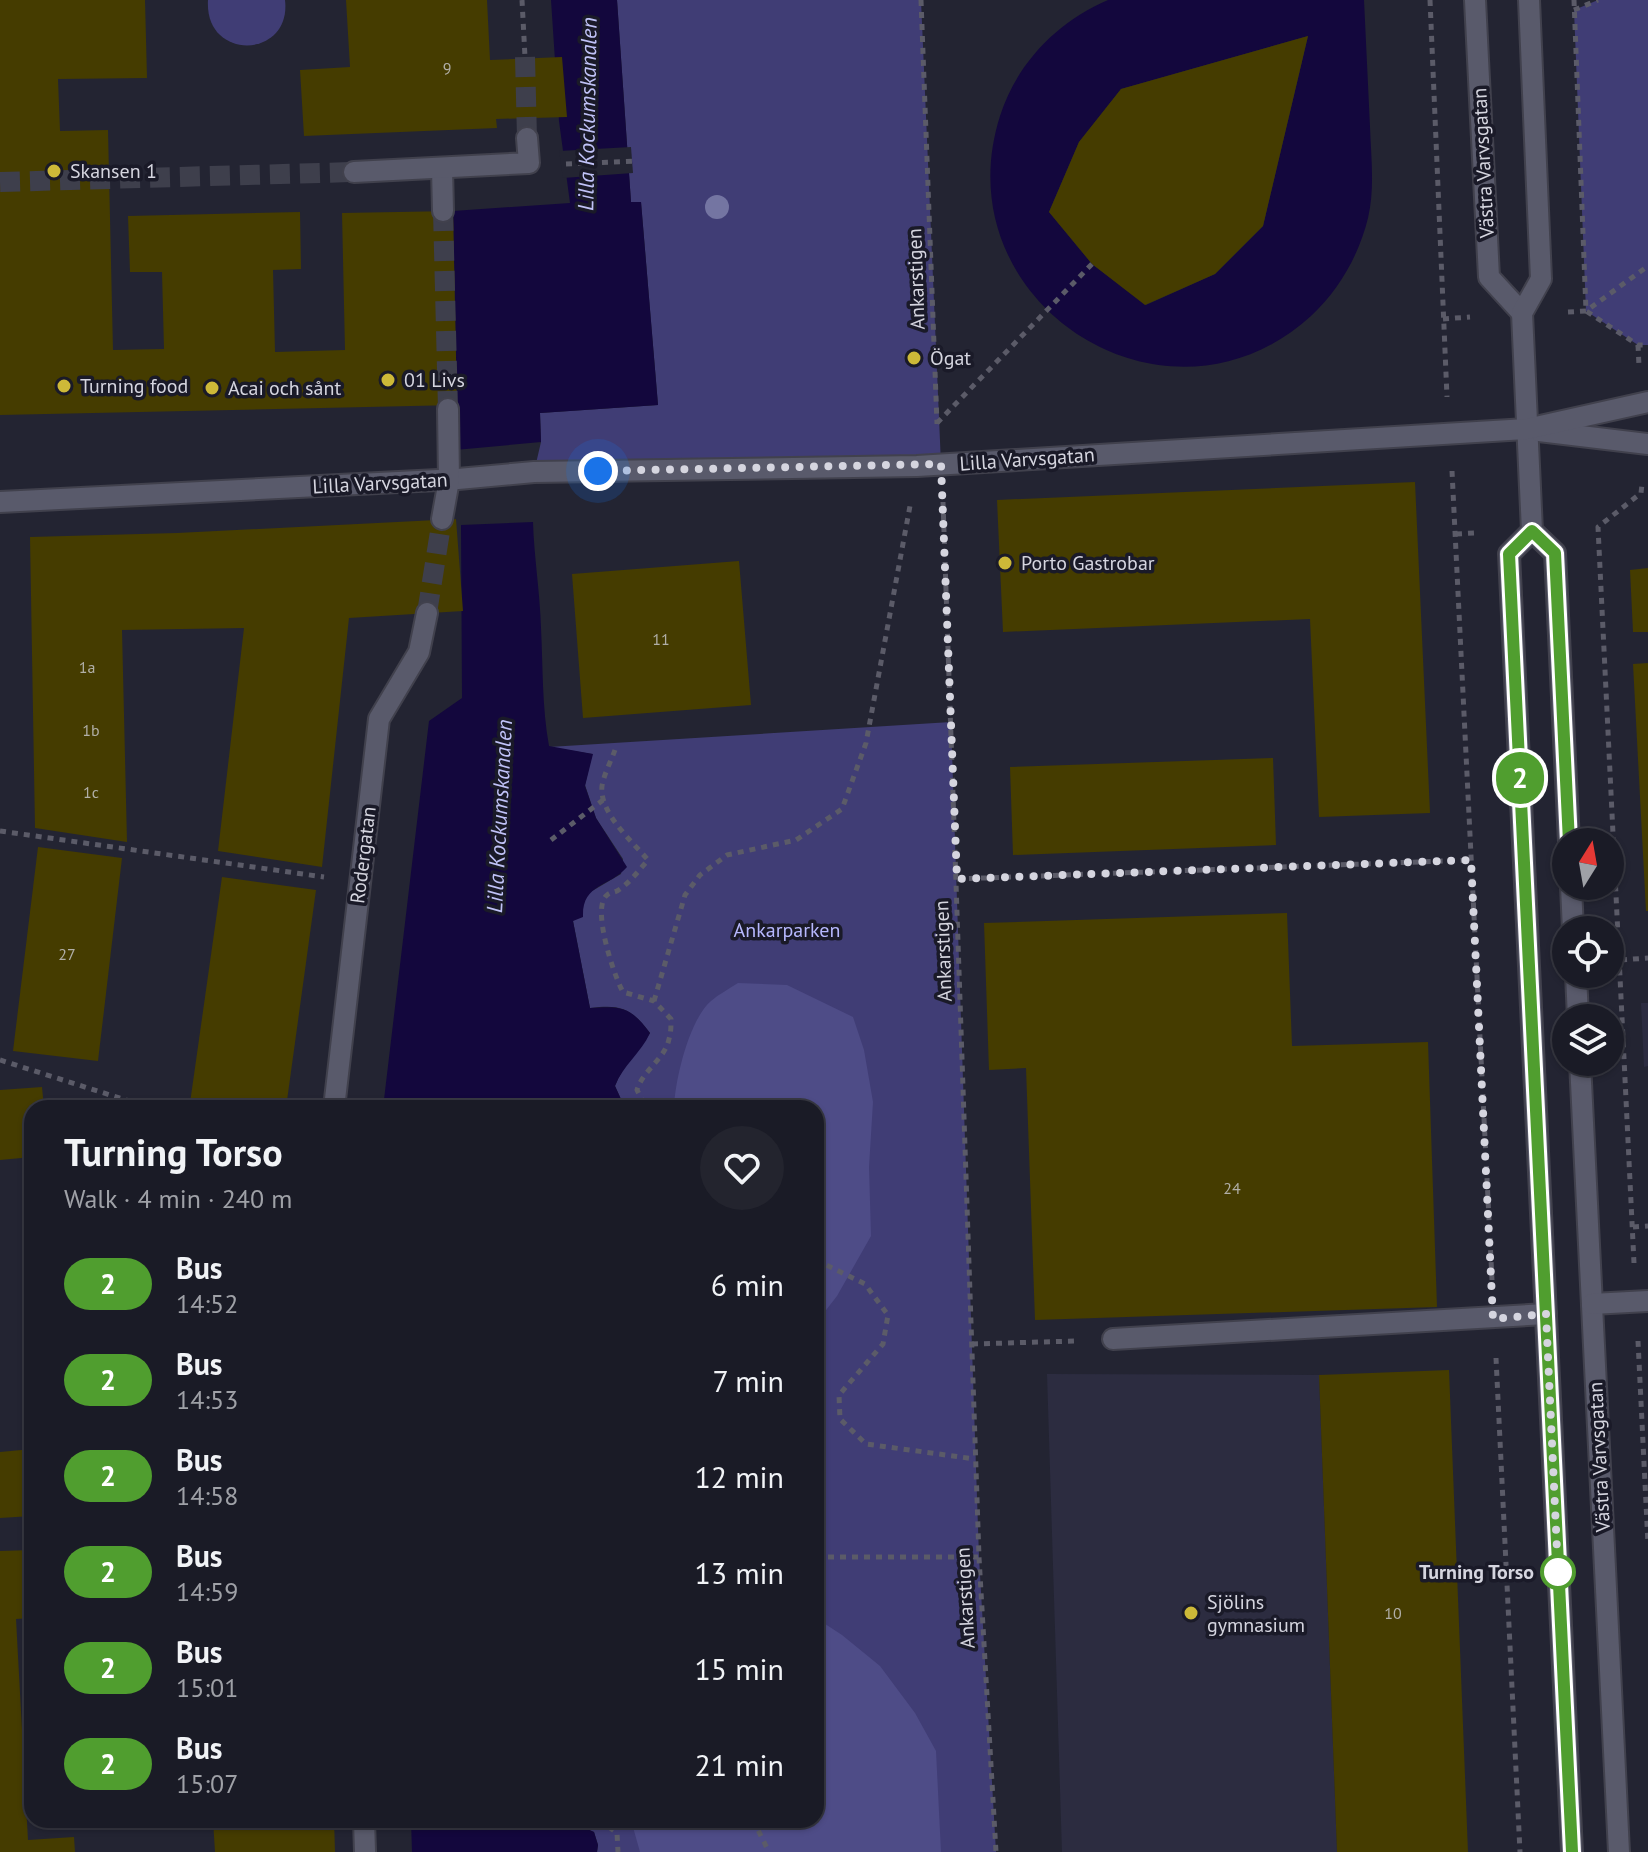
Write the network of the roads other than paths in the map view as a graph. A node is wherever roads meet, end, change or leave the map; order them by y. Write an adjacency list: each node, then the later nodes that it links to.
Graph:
1 (1475, 0): 7 (street, Västra Varvsgatan)
2 (1529, 0): 7 (street)
3 (527, 138): 4 (street)
4 (442, 168): 5 (street); 6 (street)
5 (354, 172)
6 (443, 211)
7 (1522, 313): 10 (street)
8 (1644, 402): 10 (street, Lilla Varvsgatan)
9 (448, 409): 12 (street)
10 (1527, 429): 11 (street, Lilla Varvsgatan); 12 (street, Lilla Varvsgatan); 15 (street)
11 (1645, 444)
12 (454, 480): 13 (street, Lilla Varvsgatan); 14 (street)
13 (0, 502)
14 (442, 519)
15 (1532, 531): 17 (street); 22 (street)
16 (427, 613): 19 (street, Rodergatan)
17 (1568, 828)
18 (1581, 1076): 21 (street, Västra Varvsgatan)
19 (335, 1100)
20 (1642, 1301): 21 (street)
21 (1592, 1304): 27 (street, Västra Varvsgatan)
22 (1546, 1314): 23 (street); 26 (street)
23 (1113, 1339)
24 (364, 1828): 25 (street)
25 (365, 1852)
26 (1572, 1852)
27 (1619, 1852)

